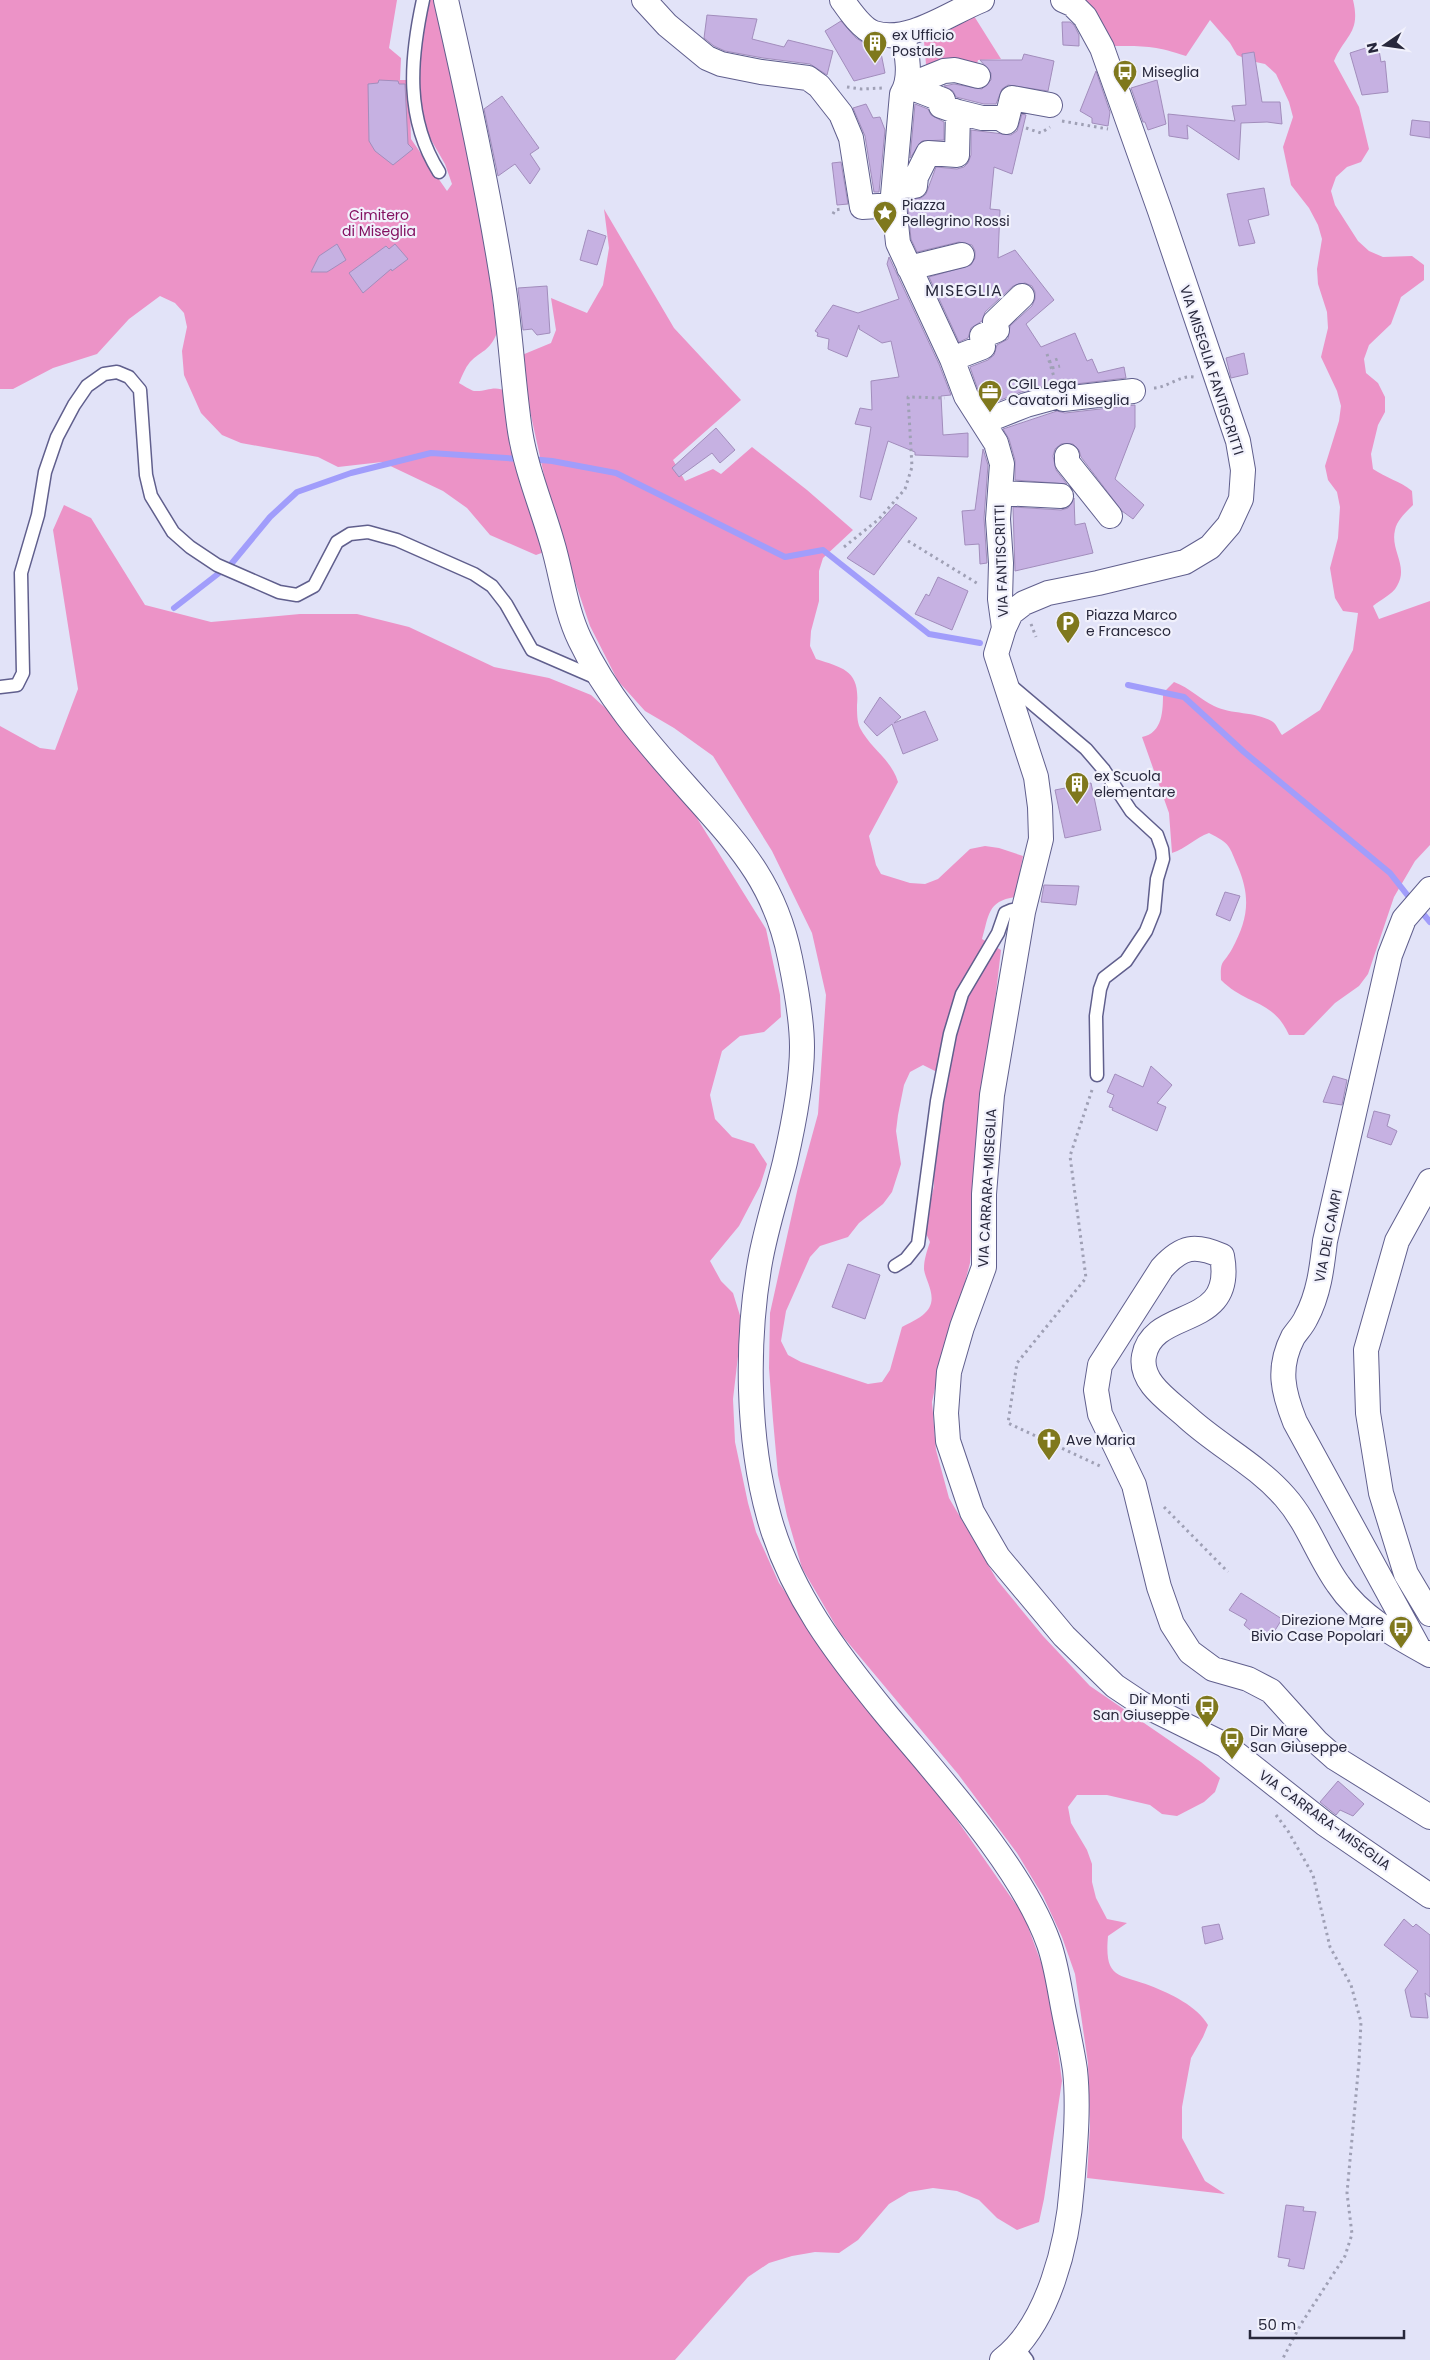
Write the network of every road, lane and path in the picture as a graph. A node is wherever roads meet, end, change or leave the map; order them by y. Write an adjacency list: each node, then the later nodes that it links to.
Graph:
1 (423, 0): 15 (lane)
2 (446, 0): 38 (street)
3 (644, 0): 9 (street)
4 (842, 0): 7 (street)
5 (982, 0): 7 (street)
6 (1063, 0): 14 (street, VIA MISEGLIA FANTISCRITTI)
7 (890, 35): 10 (street)
8 (978, 76): 10 (street)
9 (819, 86): 10 (path); 16 (street)
10 (901, 91): 11 (street); 16 (street)
11 (958, 112): 13 (street); 16 (street)
12 (1053, 117): 13 (path); 13 (street); 14 (path)
13 (1006, 122)
14 (1133, 134): 25 (street, VIA MISEGLIA FANTISCRITTI)
15 (439, 172)
16 (894, 195): 18 (street)
17 (962, 255): 18 (street)
18 (907, 264): 20 (street, VIA FANTISCRITTI)
19 (1022, 296): 20 (street)
20 (952, 358): 27 (street, VIA FANTISCRITTI)
21 (1058, 359): 22 (path)
22 (1049, 362)
23 (1060, 366): 24 (path)
24 (1052, 368)
25 (1214, 375): 26 (path); 36 (street, VIA MISEGLIA FANTISCRITTI)
26 (1133, 391): 28 (street)
27 (966, 396): 28 (street, VIA FANTISCRITTI); 34 (path)
28 (983, 422): 30 (street, VIA FANTISCRITTI)
29 (1067, 456): 32 (street)
30 (1000, 493): 31 (street, VIA FANTISCRITTI); 36 (street, VIA FANTISCRITTI)
31 (1062, 496)
32 (1110, 516)
33 (908, 541): 35 (path)
34 (844, 546)
35 (984, 588)
36 (1008, 621): 37 (street, VIA CARRARA-MISEGLIA)
37 (1002, 678): 41 (street, VIA CARRARA-MISEGLIA); 42 (lane)
38 (603, 681): 39 (lane); 53 (street)
39 (0, 687)
40 (1430, 889): 49 (street, VIA DEI CAMPI)
41 (1023, 912): 44 (lane); 52 (street, VIA CARRARA-MISEGLIA)
42 (1097, 1075): 45 (path)
43 (1430, 1181): 48 (street)
44 (894, 1266)
45 (1083, 1458)
46 (1134, 1484): 47 (path); 49 (street); 51 (street)
47 (1228, 1572)
48 (1430, 1614)
49 (1425, 1652)
50 (1273, 1811): 54 (path)
51 (1430, 1817)
52 (1430, 1896)
53 (1016, 2356)
54 (1282, 2360)

